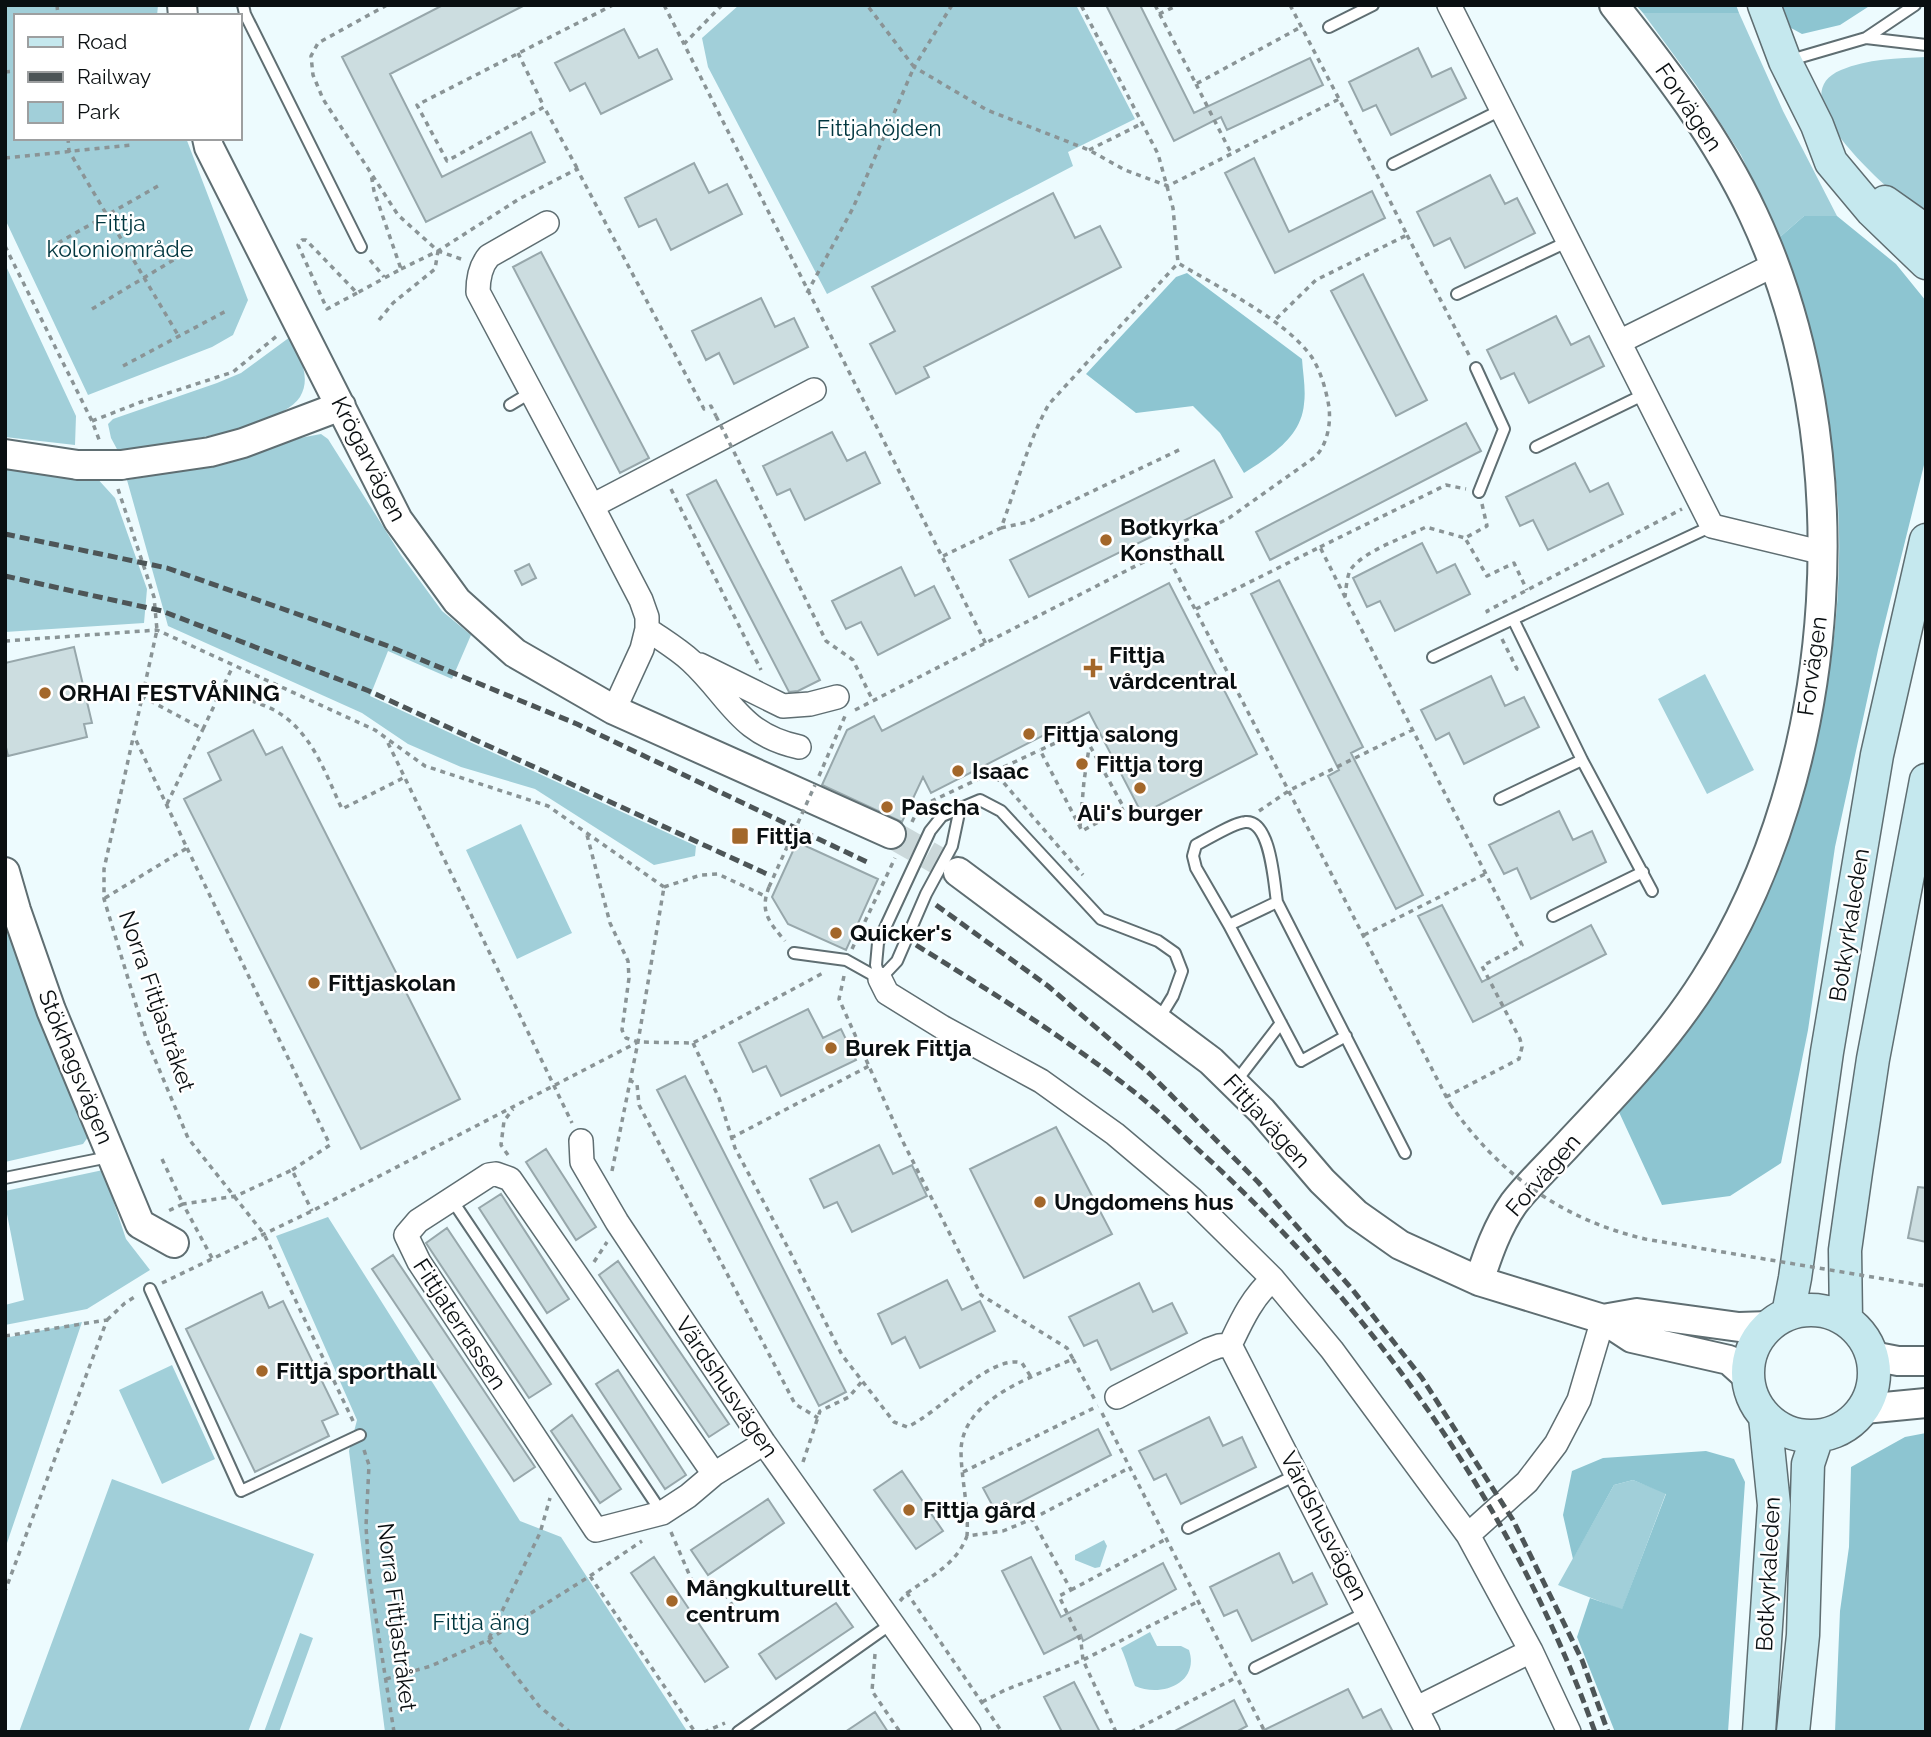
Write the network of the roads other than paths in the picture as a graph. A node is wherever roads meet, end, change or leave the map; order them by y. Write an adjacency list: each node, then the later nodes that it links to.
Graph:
1 (243, 5): 18 (lane)
2 (1373, 5): 7 (lane)
3 (1449, 5): 11 (street)
4 (1614, 5): 20 (street, Forvägen)
5 (1764, 5): 10 (main road)
6 (1914, 5): 8 (lane)
7 (1329, 27)
8 (1866, 38): 9 (lane); 10 (lane)
9 (1926, 45)
10 (1785, 61): 12 (main road)
11 (1503, 110): 14 (lane); 17 (street)
12 (1817, 125): 16 (main road); 19 (main road)
13 (207, 140): 28 (street, Krögarvägen)
14 (1393, 164)
15 (547, 223): 25 (street)
16 (1926, 231)
17 (1569, 241): 21 (lane); 22 (street)
18 (360, 247)
19 (1926, 263)
20 (1774, 265): 22 (street); 35 (street, Forvägen)
21 (1457, 294)
22 (1619, 342): 26 (street)
23 (1476, 368): 31 (lane)
24 (814, 390): 32 (street)
25 (530, 393): 27 (lane); 32 (street)
26 (1645, 394): 29 (lane); 33 (street)
27 (510, 405)
28 (341, 406): 30 (street, bridge); 41 (street, Krögarvägen)
29 (1536, 447)
30 (5, 454)
31 (1479, 492)
32 (592, 506): 37 (street)
33 (1712, 526): 35 (street); 36 (lane)
34 (1926, 540): 71 (main road, Botkyrkaleden)
35 (1824, 553): 68 (street, Forvägen)
36 (1513, 619): 38 (lane); 43 (lane)
37 (647, 629): 39 (street); 41 (street)
38 (1433, 657)
39 (691, 660): 40 (street); 42 (street)
40 (837, 697)
41 (614, 710): 47 (street, Krögarvägen)
42 (799, 747)
43 (1582, 760): 45 (lane); 49 (lane)
44 (1926, 780): 72 (main road, Botkyrkaleden)
45 (1500, 799)
46 (960, 808): 56 (lane); 56 (lane); 57 (lane)
47 (891, 834)
48 (958, 872): 57 (street, Fittjavägen)
49 (1643, 872): 51 (lane); 53 (lane)
50 (6, 878): 63 (street, Stökhagsvägen)
51 (1652, 891)
52 (1277, 902): 54 (lane); 54 (lane); 59 (lane)
53 (1553, 916)
54 (1229, 925): 58 (lane)
55 (794, 953): 56 (lane)
56 (880, 979): 67 (street)
57 (1159, 1020): 60 (street, Fittjavägen)
58 (1281, 1023): 59 (lane); 60 (lane)
59 (1346, 1036): 62 (lane)
60 (1234, 1084): 68 (street, Fittjavägen)
61 (581, 1142): 83 (street, Värdshusvägen)
62 (1405, 1153)
63 (112, 1156): 64 (lane); 66 (street, Stökhagsvägen)
64 (5, 1178)
65 (452, 1200): 84 (street, Fittjaterrassen); 86 (lane); 86 (street, Fittjaterrassen)
66 (174, 1243)
67 (1273, 1279): 73 (street); 88 (street)
68 (1479, 1281): 70 (street, Fittjavägen)
69 (149, 1289): 81 (lane)
70 (1603, 1319): 71 (street, Fittjavägen); 76 (street, Fittjavägen); 88 (street)
71 (1779, 1320): 72 (main road); 76 (main road, Botkyrkaleden)
72 (1846, 1320): 74 (main road)
73 (1230, 1345): 77 (street); 85 (street, Värdshusvägen)
74 (1872, 1356): 75 (street); 79 (main road)
75 (1926, 1361)
76 (1748, 1377): 80 (main road, Botkyrkaleden)
77 (1107, 1401)
78 (1926, 1403): 79 (street)
79 (1864, 1409): 82 (main road)
80 (1765, 1417): 82 (main road); 98 (main road, Botkyrkaleden)
81 (360, 1435)
82 (1817, 1437): 99 (main road, Botkyrkaleden)
83 (764, 1443): 84 (street, Fittjaterrassen); 90 (street, Värdshusvägen)
84 (714, 1474): 86 (street, Fittjaterrassen)
85 (1298, 1474): 87 (lane); 89 (street, Värdshusvägen)
86 (662, 1513)
87 (1188, 1528)
88 (1468, 1535): 91 (street)
89 (1367, 1612): 92 (lane); 93 (street, Värdshusvägen)
90 (891, 1624): 94 (lane); 95 (street, Värdshusvägen)
91 (1531, 1651): 93 (street); 97 (street)
92 (1255, 1668)
93 (1417, 1708): 96 (street, Värdshusvägen)
94 (738, 1732)
95 (969, 1732)
96 (1428, 1732)
97 (1569, 1732)
98 (1759, 1732)
99 (1793, 1732)

